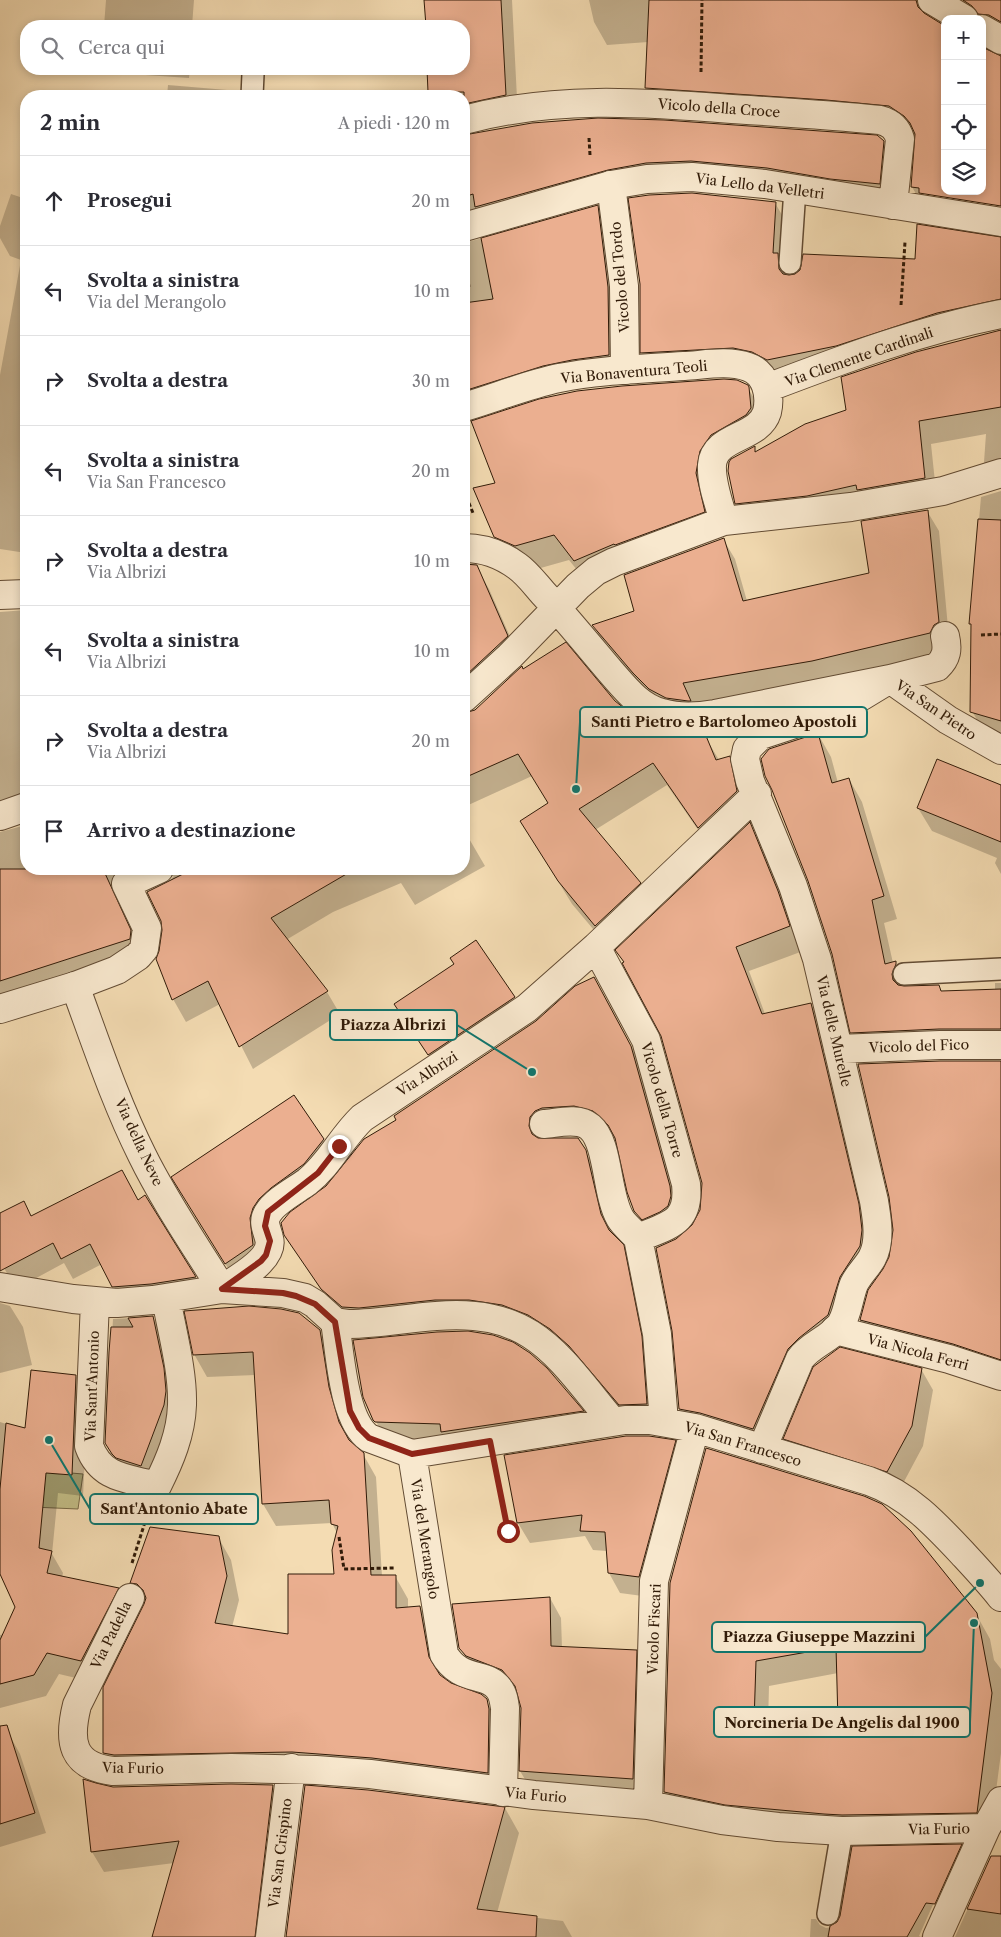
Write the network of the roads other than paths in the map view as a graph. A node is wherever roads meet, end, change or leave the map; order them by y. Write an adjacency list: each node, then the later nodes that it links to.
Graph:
1 (932, 0): 2 (street)
2 (957, 15)
3 (986, 31): 4 (street)
4 (1001, 40)
5 (253, 75): 6 (lane)
6 (252, 90)
7 (470, 118): 10 (street, Vicolo della Croce)
8 (602, 187): 9 (street, Via Lello da Velletri); 12 (street, Via Lello da Velletri); 15 (street, Vicolo del Tordo)
9 (795, 189): 10 (street, Via Lello da Velletri); 13 (lane)
10 (900, 207): 11 (street, Via Lello da Velletri)
11 (1001, 222)
12 (470, 225)
13 (790, 263)
14 (1001, 314): 16 (street, Via Clemente Cardinali)
15 (625, 370): 16 (street, Via Bonaventura Teoli); 17 (street, Via Bonaventura Teoli)
16 (767, 388): 19 (street, Via Clemente Cardinali)
17 (470, 405)
18 (1001, 473): 19 (street)
19 (724, 521): 21 (street)
20 (470, 548): 21 (street, Via San Pietro)
21 (558, 609): 23 (street, Via San Pietro); 24 (street)
22 (945, 636): 23 (street)
23 (890, 679): 25 (street, Via San Pietro); 26 (street, Via delle Murelle)
24 (470, 693)
25 (1001, 750)
26 (757, 794): 30 (street, Via Albrizi); 36 (street, Via delle Murelle)
27 (20, 809): 28 (street)
28 (0, 816)
29 (122, 876): 33 (street)
30 (596, 947): 38 (street, Vicolo della Torre); 40 (street, Via Albrizi)
31 (1001, 969): 32 (lane)
32 (904, 974)
33 (75, 986): 34 (street); 40 (street, Via della Neve)
34 (7, 1007)
35 (1001, 1045): 36 (street, Vicolo del Fico)
36 (838, 1049): 44 (street, Via delle Murelle)
37 (544, 1124): 38 (street)
38 (638, 1238): 47 (street)
39 (0, 1287): 42 (street)
40 (222, 1289): 41 (street); 43 (street)
41 (166, 1298): 42 (street); 42 (street, Via Sant'Antonio)
42 (95, 1301)
43 (335, 1322): 46 (street); 50 (street)
44 (835, 1330): 45 (street, Via Nicola Ferri); 49 (street, Via delle Murelle)
45 (1001, 1376)
46 (612, 1421): 47 (street, Via San Francesco); 50 (street)
47 (664, 1422): 48 (street, Via San Francesco)
48 (695, 1428): 49 (street, Via San Francesco); 57 (street, Vicolo Fiscari)
49 (762, 1449): 51 (street, Via San Francesco)
50 (412, 1454): 55 (street, Via del Merangolo)
51 (1001, 1597)
52 (130, 1598): 53 (street, Via Padella)
53 (86, 1764): 54 (street, Via Furio)
54 (291, 1768): 55 (street, Via Furio); 61 (street, Via San Crispino)
55 (503, 1792): 57 (street, Via Furio)
56 (1001, 1801): 58 (street)
57 (648, 1805): 59 (street, Via Furio)
58 (986, 1828): 59 (street, Via Furio); 62 (street)
59 (842, 1831): 60 (lane)
60 (828, 1914)
61 (270, 1937)
62 (937, 1937)

